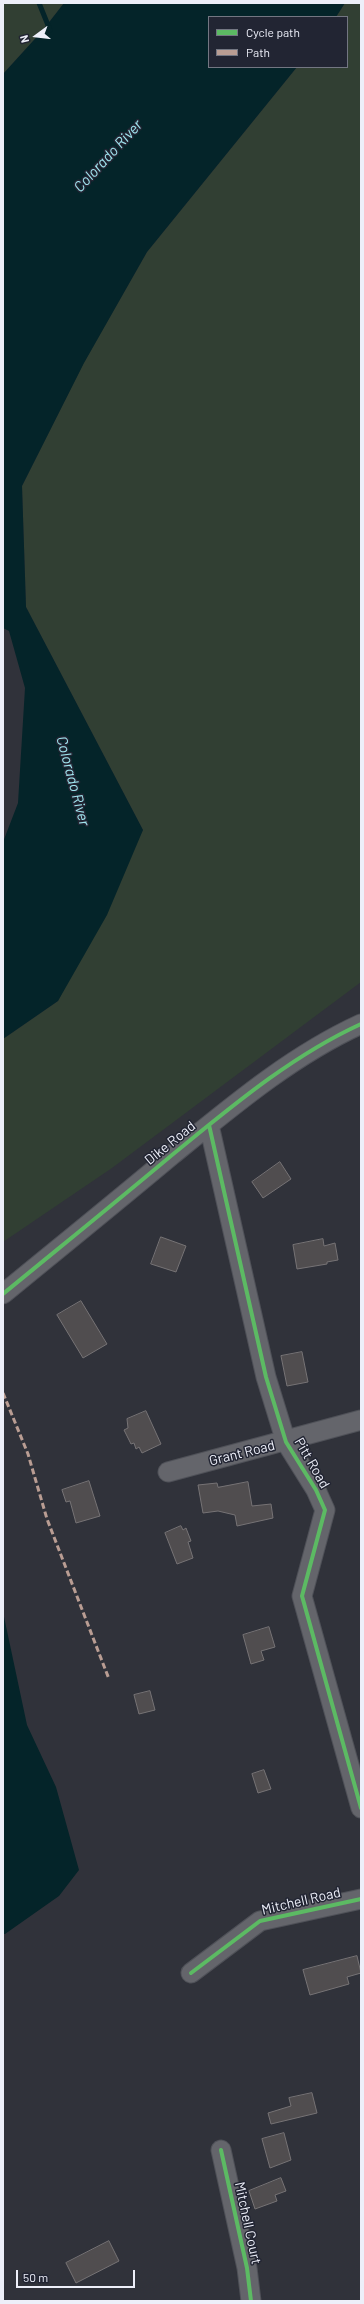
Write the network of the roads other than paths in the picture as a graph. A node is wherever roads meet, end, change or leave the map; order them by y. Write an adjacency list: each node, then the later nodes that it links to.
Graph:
1 (361, 1024): 2 (street, Dike Road)
2 (209, 1125): 3 (street, Dike Road); 5 (street, Pitt Road)
3 (3, 1294)
4 (361, 1420): 5 (street, Grant Road)
5 (286, 1442): 6 (street, Grant Road); 7 (street, Pitt Road)
6 (168, 1472)
7 (361, 1808)
8 (361, 1899): 9 (street, Mitchell Road)
9 (191, 1973)
10 (221, 2150): 11 (street, Mitchell Court)
11 (251, 2301)

